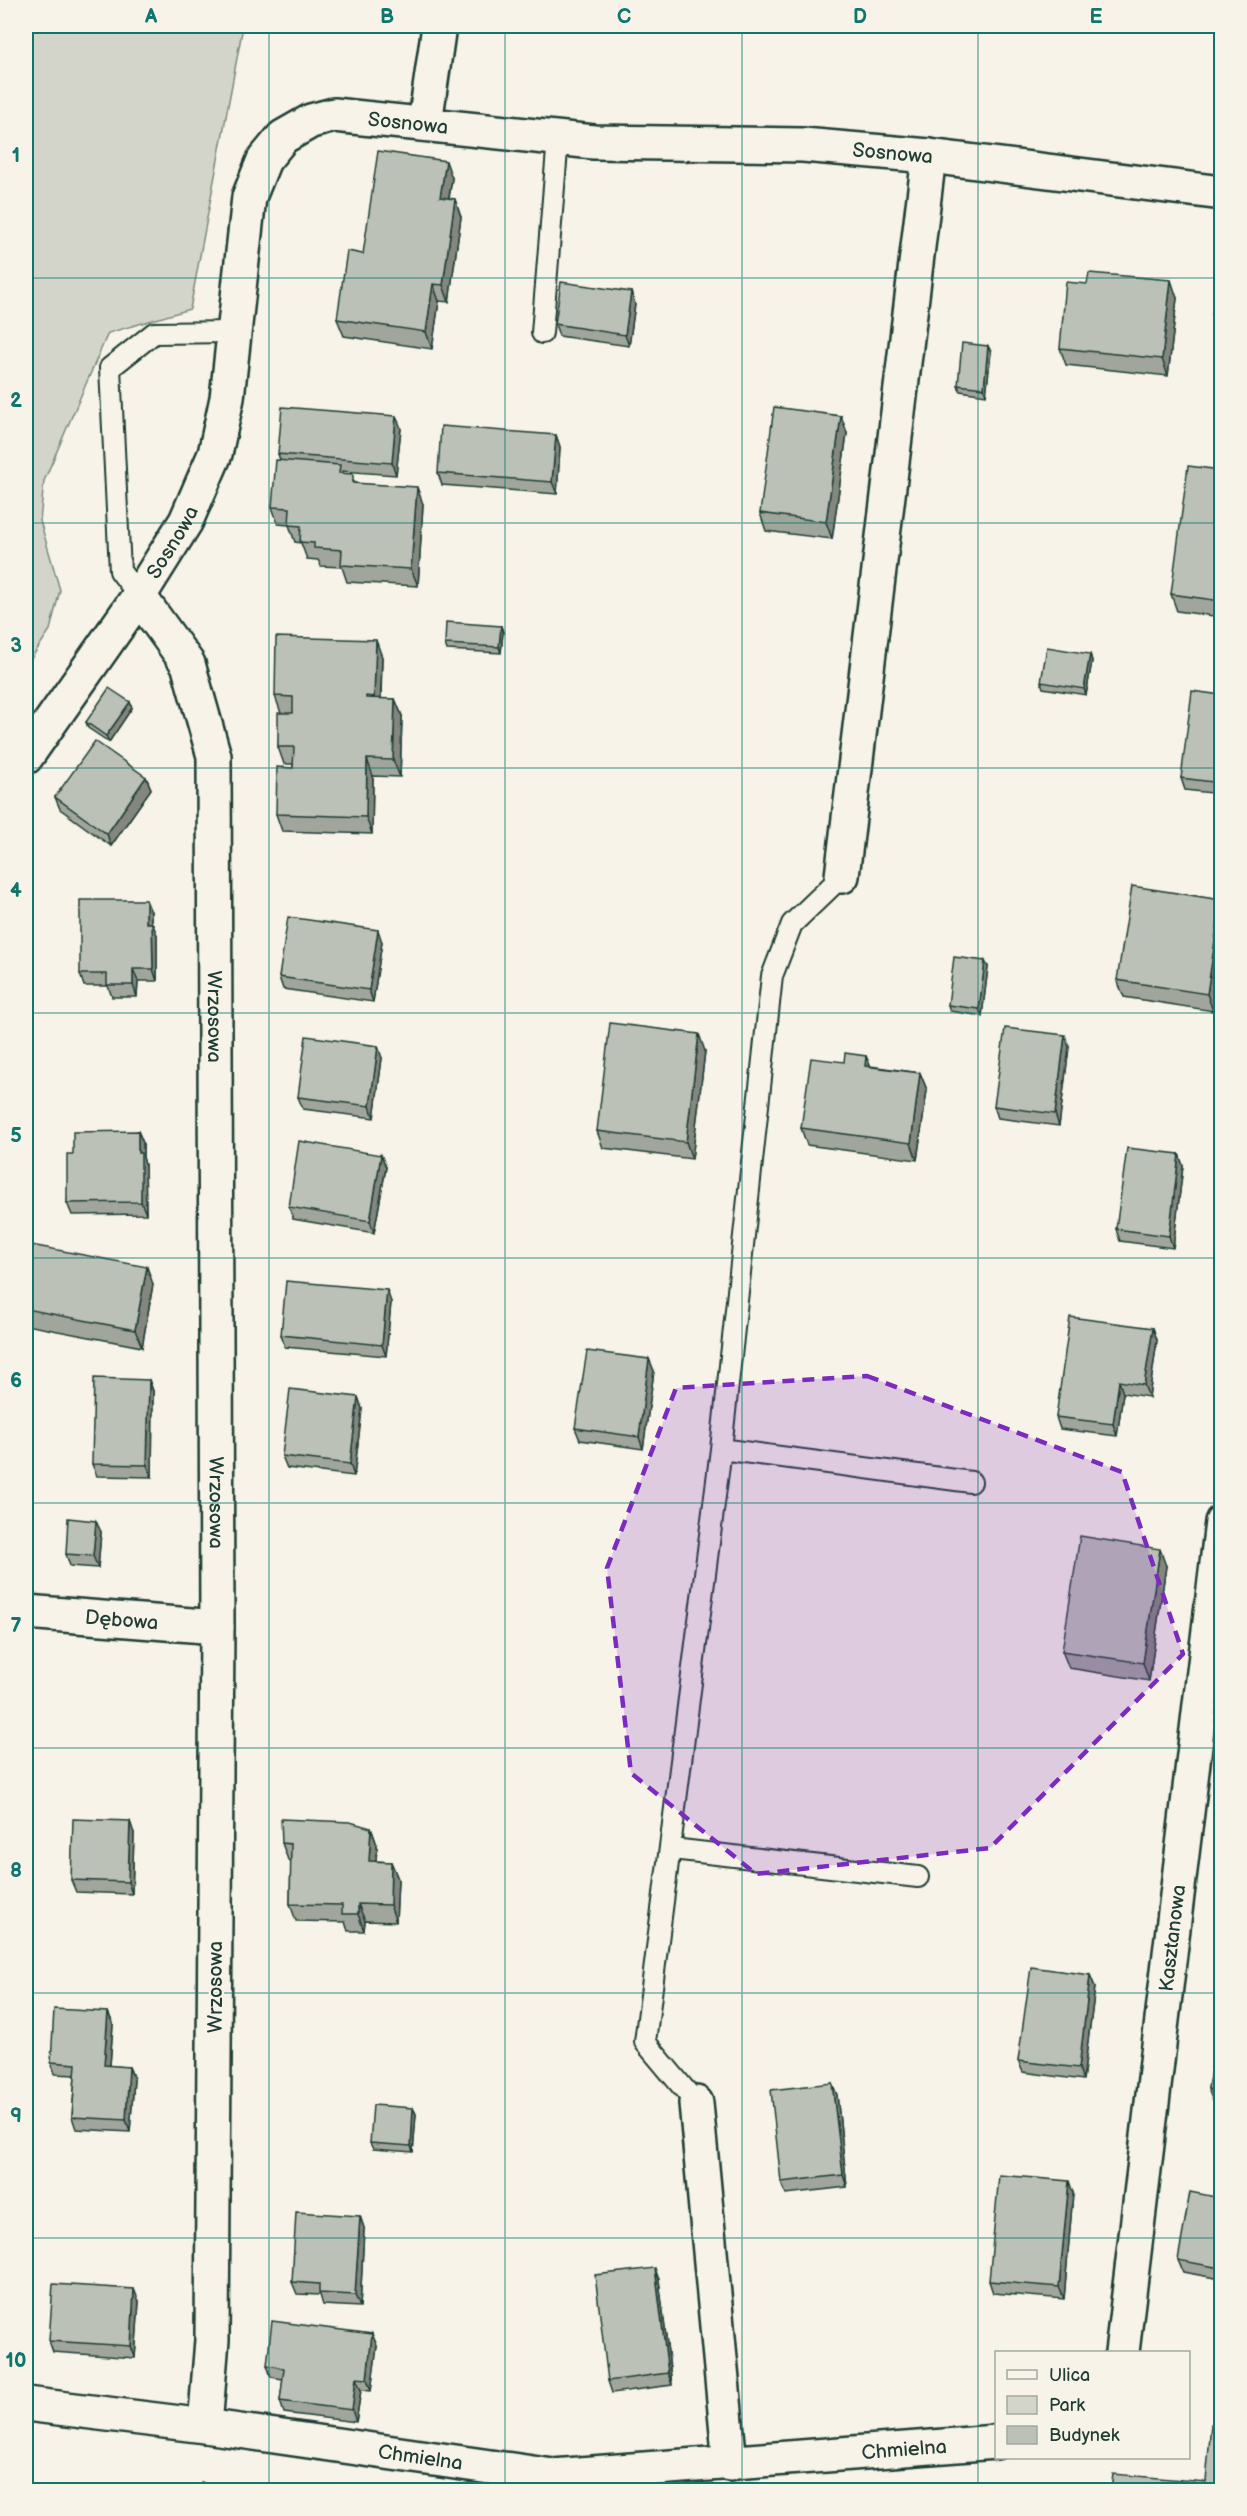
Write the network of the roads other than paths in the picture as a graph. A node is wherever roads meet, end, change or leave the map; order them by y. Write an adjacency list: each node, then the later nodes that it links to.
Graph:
1 (439, 26): 2 (street)
2 (425, 123): 3 (street, Sosnowa); 6 (street, Sosnowa)
3 (558, 138): 4 (street, Sosnowa); 7 (lane)
4 (929, 156): 5 (street, Sosnowa); 10 (street)
5 (1221, 193)
6 (233, 332): 8 (street, Sosnowa); 8 (lane)
7 (542, 333)
8 (139, 596): 9 (street, Sosnowa); 15 (street, Wrzosowa)
9 (26, 757)
10 (843, 876): 11 (lane)
11 (721, 1449): 12 (lane); 16 (lane)
12 (970, 1482)
13 (1221, 1522): 19 (street, Kasztanowa)
14 (26, 1612): 15 (street, Dębowa)
15 (217, 1627): 21 (street, Wrzosowa)
16 (672, 1849): 17 (lane); 18 (lane)
17 (918, 1877)
18 (696, 2103): 23 (street)
19 (1122, 2351)
20 (26, 2404): 21 (street, Chmielna)
21 (206, 2426): 23 (street, Chmielna)
22 (995, 2442): 23 (street, Chmielna)
23 (730, 2464)

